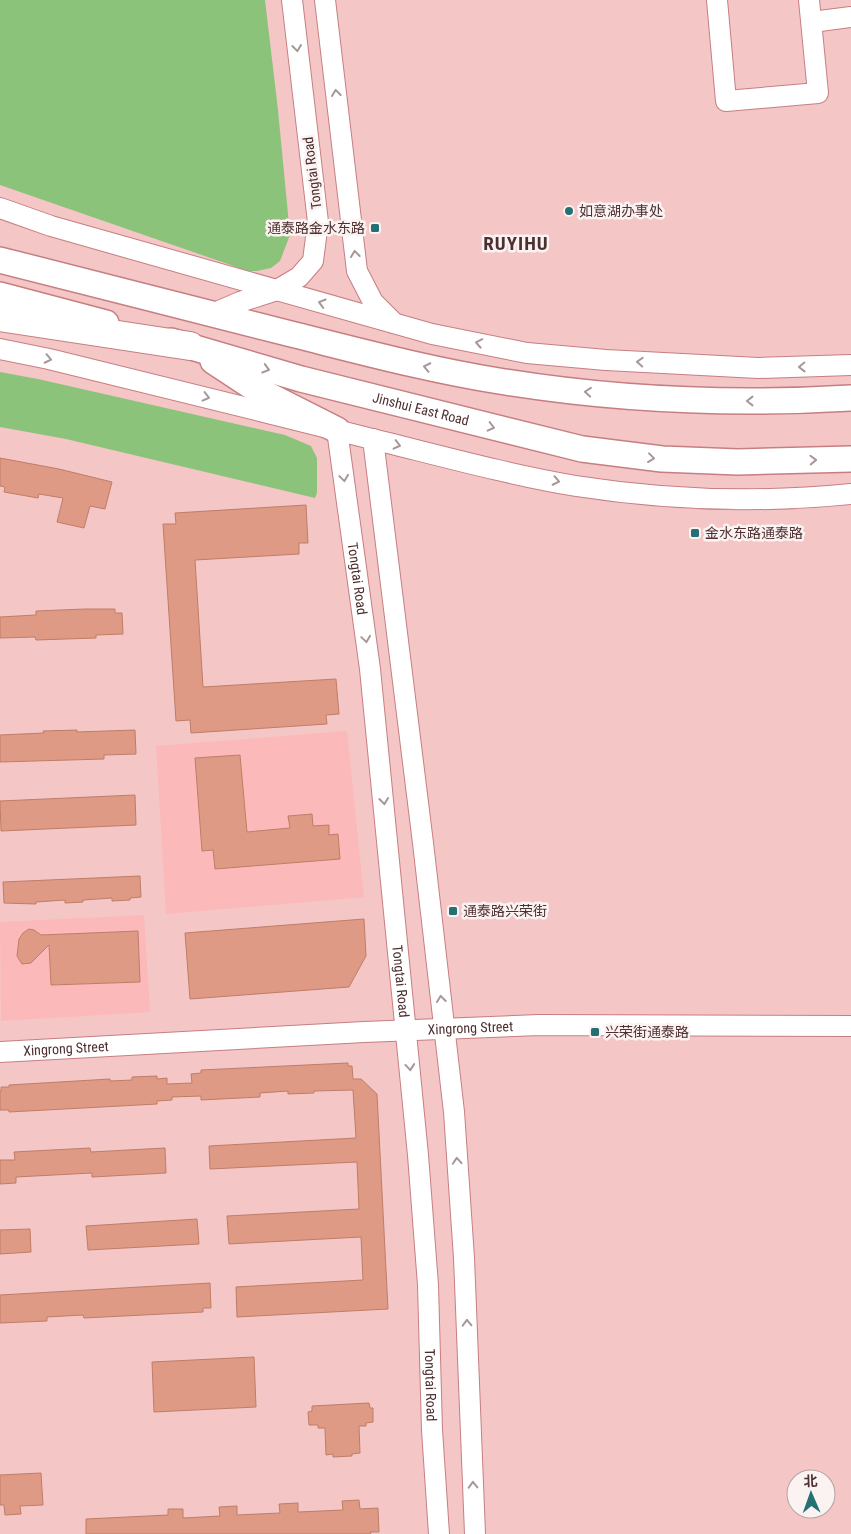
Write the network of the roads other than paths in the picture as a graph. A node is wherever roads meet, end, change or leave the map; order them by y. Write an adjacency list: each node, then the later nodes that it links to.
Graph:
1 (292, 0): 10 (street, Tongtai Road, one-way to 10)
2 (325, 0): 14 (street, one-way to 2)
3 (717, 0): 6 (street)
4 (809, 0): 6 (street)
5 (851, 18): 6 (street)
6 (812, 22)
7 (0, 208): 10 (street)
8 (0, 242): 12 (main road)
9 (0, 260): 12 (main road)
10 (277, 290): 12 (street, Tongtai Road); 14 (street, one-way to 10)
11 (0, 295): 15 (main road, Jinshui East Road)
12 (212, 314): 18 (main road, one-way to 12)
13 (0, 317): 15 (highway)
14 (396, 324): 17 (street, one-way to 14)
15 (190, 346): 19 (main road); 21 (main road, Jinshui East Road, one-way to 21)
16 (0, 350): 19 (street, one-way to 19)
17 (851, 365)
18 (851, 398)
19 (337, 430): 20 (street); 25 (street, Tongtai Road, one-way to 25)
20 (373, 439): 22 (street, one-way to 22); 24 (street, one-way to 20)
21 (851, 459)
22 (851, 494)
23 (851, 1026): 24 (street, Xingrong Street)
24 (444, 1029): 25 (street, Xingrong Street); 28 (street, one-way to 24)
25 (406, 1030): 26 (street, Xingrong Street); 27 (street, Tongtai Road, one-way to 27)
26 (0, 1052)
27 (439, 1534)
28 (475, 1534)

